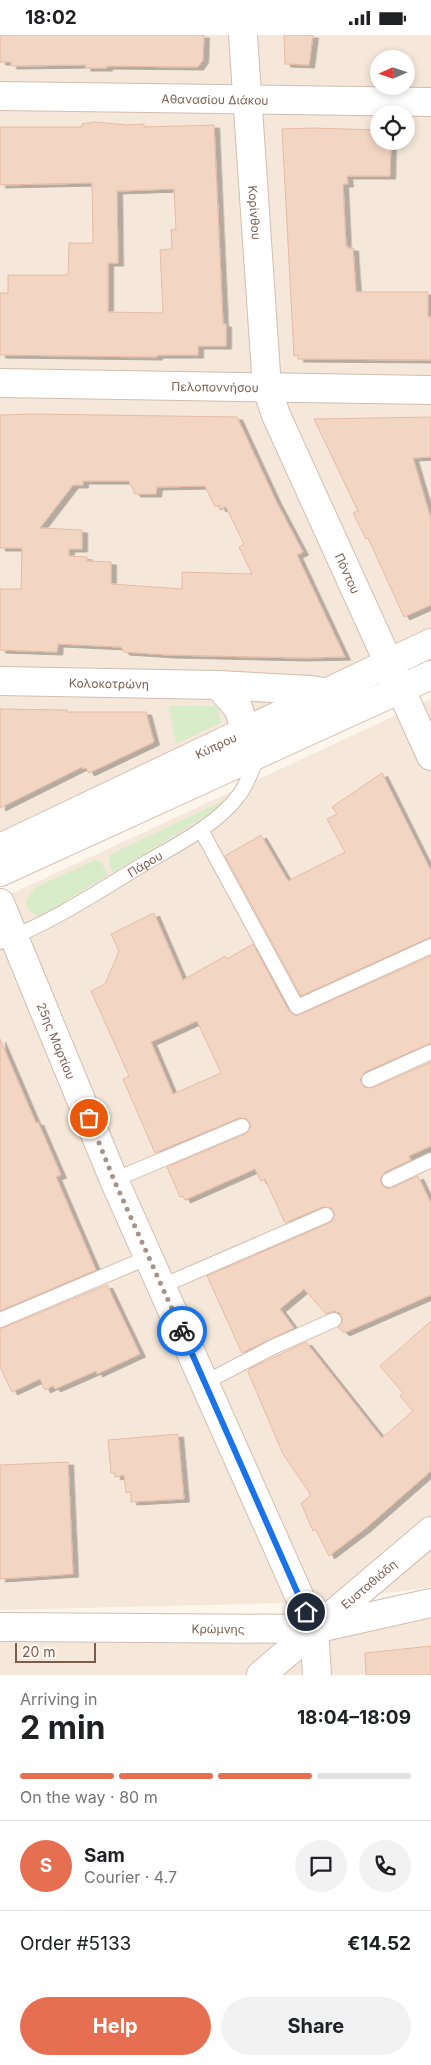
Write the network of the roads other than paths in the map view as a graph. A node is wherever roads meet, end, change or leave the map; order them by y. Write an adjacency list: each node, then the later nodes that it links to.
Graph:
1 (243, 35): 3 (street, Κορίνθου)
2 (0, 96): 3 (street, Αθανασίου Διάκου)
3 (247, 99): 4 (street, Αθανασίου Διάκου); 6 (street, Κορίνθου)
4 (431, 102)
5 (0, 383): 6 (street, Πελοποννήσου)
6 (267, 389): 7 (street, Πελοποννήσου); 9 (street, Πόντου)
7 (431, 390)
8 (431, 643): 9 (street, Κύπρου)
9 (390, 663): 13 (street, Πόντου); 14 (street, Κύπρου)
10 (431, 675): 13 (street, Κύπρου)
11 (0, 681): 12 (street, Κολοκοτρώνη)
12 (218, 685): 14 (street, Κολοκοτρώνη); 15 (street)
13 (401, 689): 16 (street, Κύπρου); 17 (street, Πόντου)
14 (329, 693): 15 (street, Κύπρου)
15 (246, 730): 19 (street, Κύπρου)
16 (260, 753): 18 (lane, Πάρου); 20 (street, Κύπρου)
17 (431, 756)
18 (201, 830): 22 (lane, Πάρου); 23 (lane)
19 (0, 848)
20 (0, 872)
21 (0, 903): 22 (street, 25ης Μαρτίου)
22 (6, 939): 28 (street, 25ης Μαρτίου)
23 (431, 946)
24 (431, 1052): 25 (lane)
25 (369, 1080)
26 (242, 1127): 28 (lane)
27 (431, 1160): 29 (lane)
28 (114, 1180): 31 (street, 25ης Μαρτίου)
29 (389, 1180)
30 (326, 1215): 32 (lane)
31 (149, 1257): 32 (street, 25ης Μαρτίου); 33 (lane)
32 (162, 1286): 35 (street, 25ης Μαρτίου)
33 (0, 1320)
34 (334, 1320): 35 (lane)
35 (204, 1383): 39 (street, 25ης Μαρτίου)
36 (431, 1531): 39 (street, Ευσταθιάδη)
37 (431, 1603): 39 (street, Κρώμνης)
38 (0, 1627): 39 (street, Κρώμνης)
39 (314, 1629): 40 (street, Ευσταθιάδη); 41 (street, 25ης Μαρτίου)
40 (260, 1675)
41 (317, 1675)

